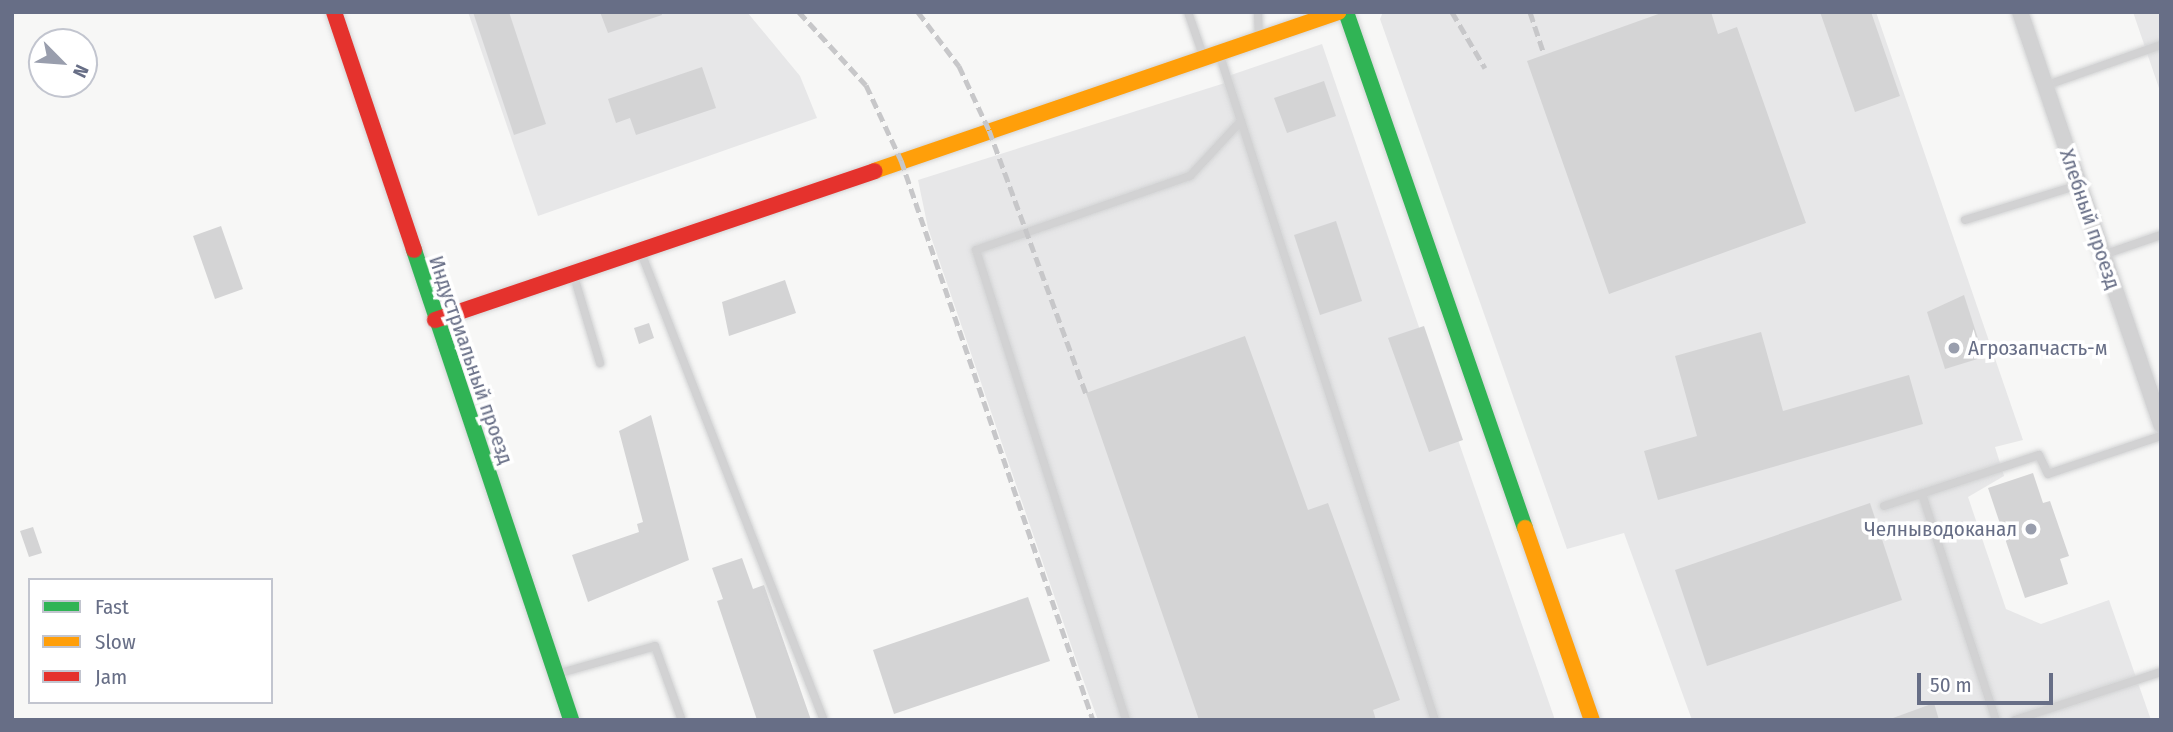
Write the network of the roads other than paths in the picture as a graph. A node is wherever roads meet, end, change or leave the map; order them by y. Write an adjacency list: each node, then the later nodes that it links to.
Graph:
1 (334, 12): 18 (street, Индустриальный проезд)
2 (1188, 12): 9 (lane)
3 (1258, 12): 7 (lane)
4 (1339, 12): 7 (street)
5 (1346, 12): 31 (street)
6 (2020, 12): 10 (street, Хлебный проезд)
7 (1259, 39): 9 (street)
8 (2161, 45): 10 (lane)
9 (1212, 55): 11 (lane); 15 (street)
10 (2045, 86): 12 (street, Хлебный проезд)
11 (1241, 121): 29 (lane); 30 (lane)
12 (2079, 185): 13 (lane); 16 (street, Хлебный проезд)
13 (1965, 220)
14 (2161, 235): 16 (lane)
15 (640, 250): 17 (street); 27 (lane)
16 (2103, 255): 20 (street, Хлебный проезд)
17 (573, 273): 18 (street); 19 (lane)
18 (435, 320): 25 (street, Индустриальный проезд)
19 (600, 363)
20 (2161, 425)
21 (2161, 436): 22 (lane)
22 (1922, 494): 23 (lane); 32 (lane)
23 (1884, 506)
24 (2161, 672): 33 (lane)
25 (556, 675): 26 (lane); 28 (street, Индустриальный проезд)
26 (681, 718)
27 (823, 719)
28 (572, 720)
29 (1126, 720)
30 (1435, 720)
31 (1592, 720)
32 (1996, 720)
33 (2015, 720)

